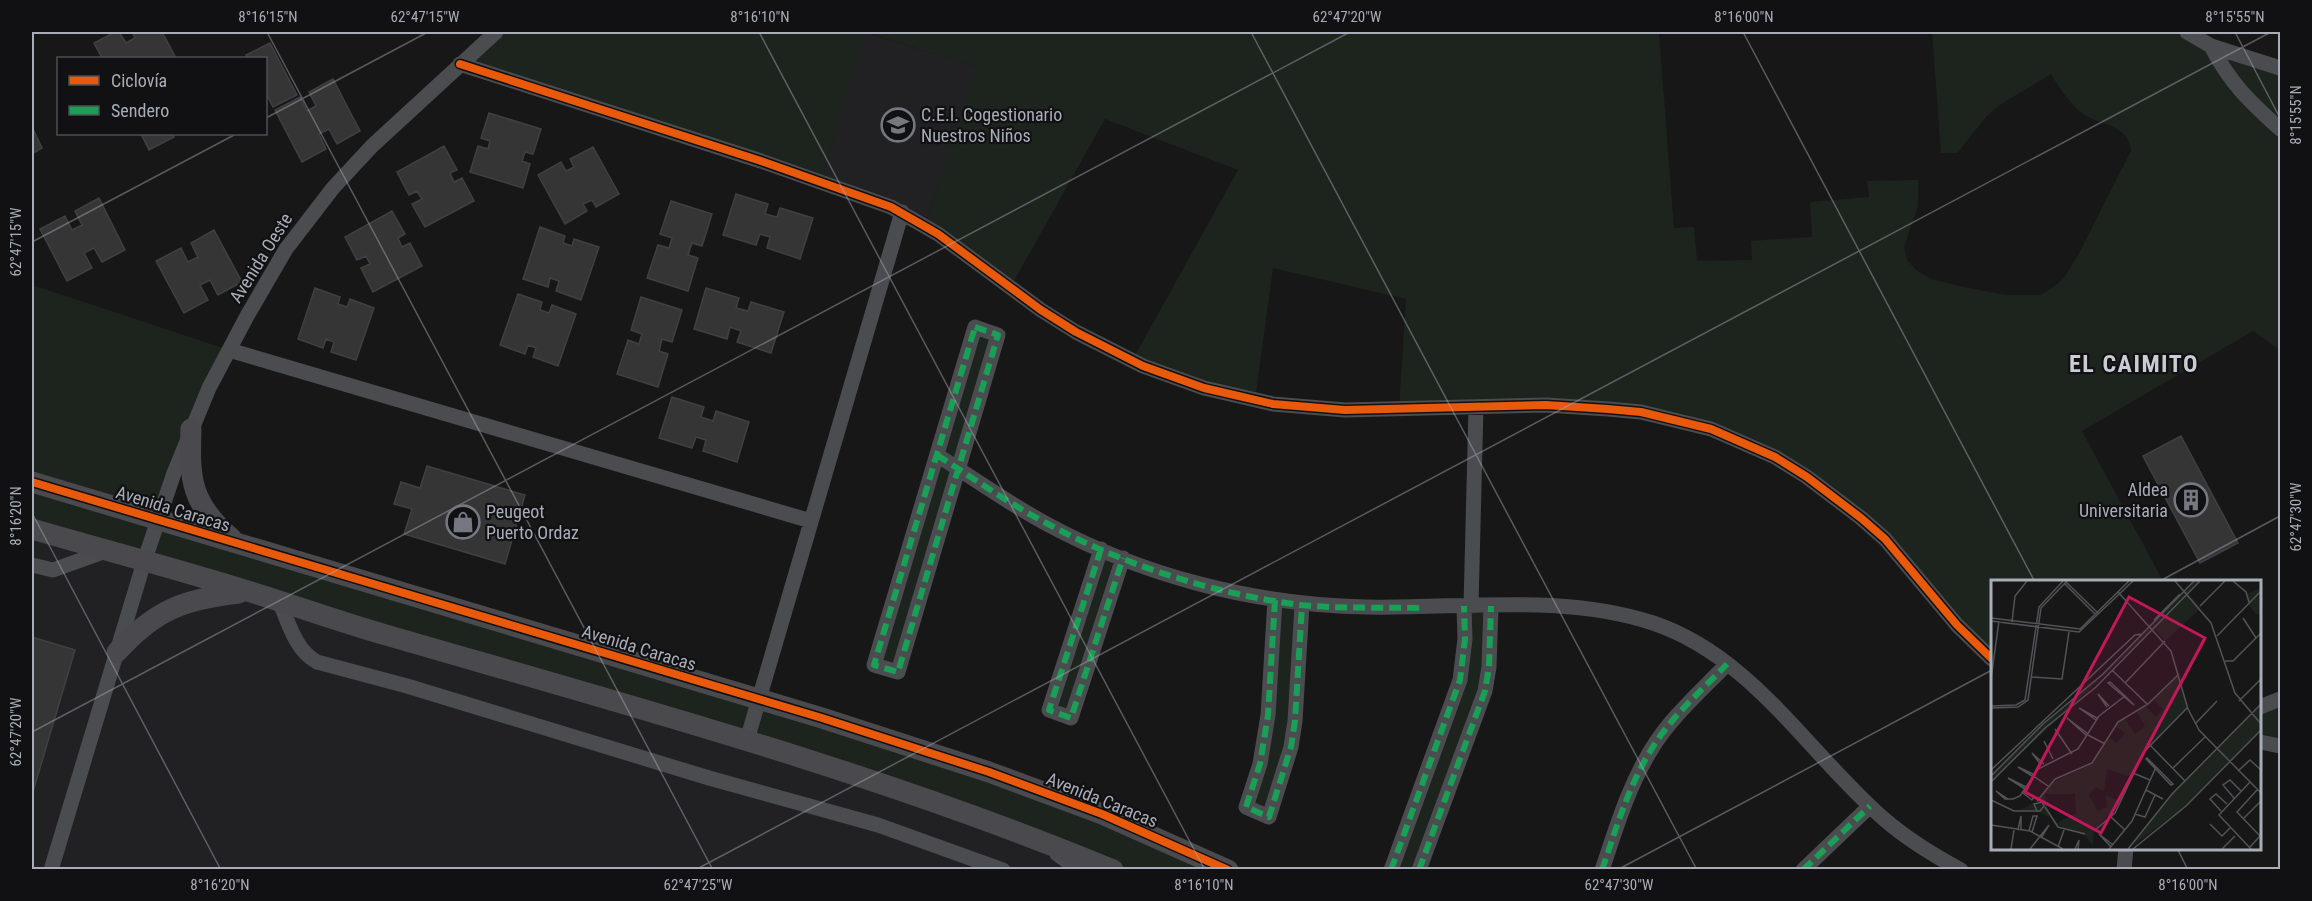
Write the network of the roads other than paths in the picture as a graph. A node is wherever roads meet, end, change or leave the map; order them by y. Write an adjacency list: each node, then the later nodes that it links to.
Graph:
1 (496, 32): 4 (street, Avenida Oeste)
2 (2187, 32): 3 (street)
3 (2211, 46): 5 (street); 6 (street)
4 (460, 64): 7 (street); 8 (street, Avenida Oeste)
5 (2280, 68)
6 (2280, 129)
7 (902, 212): 9 (street); 15 (street)
8 (229, 350): 10 (street, Avenida Oeste); 15 (street)
9 (1476, 406): 27 (street); 30 (street)
10 (191, 429): 14 (street, Avenida Oeste); 17 (street)
11 (938, 455): 12 (street); 12 (street); 12 (street)
12 (958, 468): 18 (street)
13 (32, 482): 14 (street, Avenida Caracas)
14 (157, 520): 17 (street, Avenida Caracas); 21 (street, Avenida Oeste)
15 (811, 521): 32 (street)
16 (32, 528): 19 (street)
17 (237, 543): 32 (street, Avenida Caracas)
18 (1101, 549): 20 (street); 20 (street)
19 (106, 551): 21 (street); 22 (street)
20 (1123, 558): 24 (street)
21 (144, 562): 23 (street); 29 (street, Avenida Oeste)
22 (32, 565)
23 (249, 591): 25 (street); 29 (street)
24 (1275, 600): 26 (street); 26 (street)
25 (279, 601): 35 (street); 42 (street)
26 (1302, 605): 27 (street)
27 (1468, 606): 28 (street); 46 (street)
28 (1491, 606): 31 (street); 47 (street)
29 (117, 652): 41 (street, Avenida Oeste)
30 (1991, 659)
31 (1727, 664): 38 (street); 48 (street)
32 (759, 699): 35 (street); 45 (street, Avenida Caracas)
33 (2280, 699): 34 (street)
34 (2261, 706)
35 (747, 740): 39 (street)
36 (2261, 742): 37 (street)
37 (2280, 746)
38 (1870, 806): 49 (street); 50 (street)
39 (1034, 837): 43 (street); 44 (street)
40 (2126, 850): 51 (street)
41 (51, 870)
42 (1003, 870)
43 (1078, 870)
44 (1113, 870)
45 (1228, 870)
46 (1391, 870)
47 (1419, 870)
48 (1602, 870)
49 (1803, 870)
50 (1961, 870)
51 (2124, 870)

